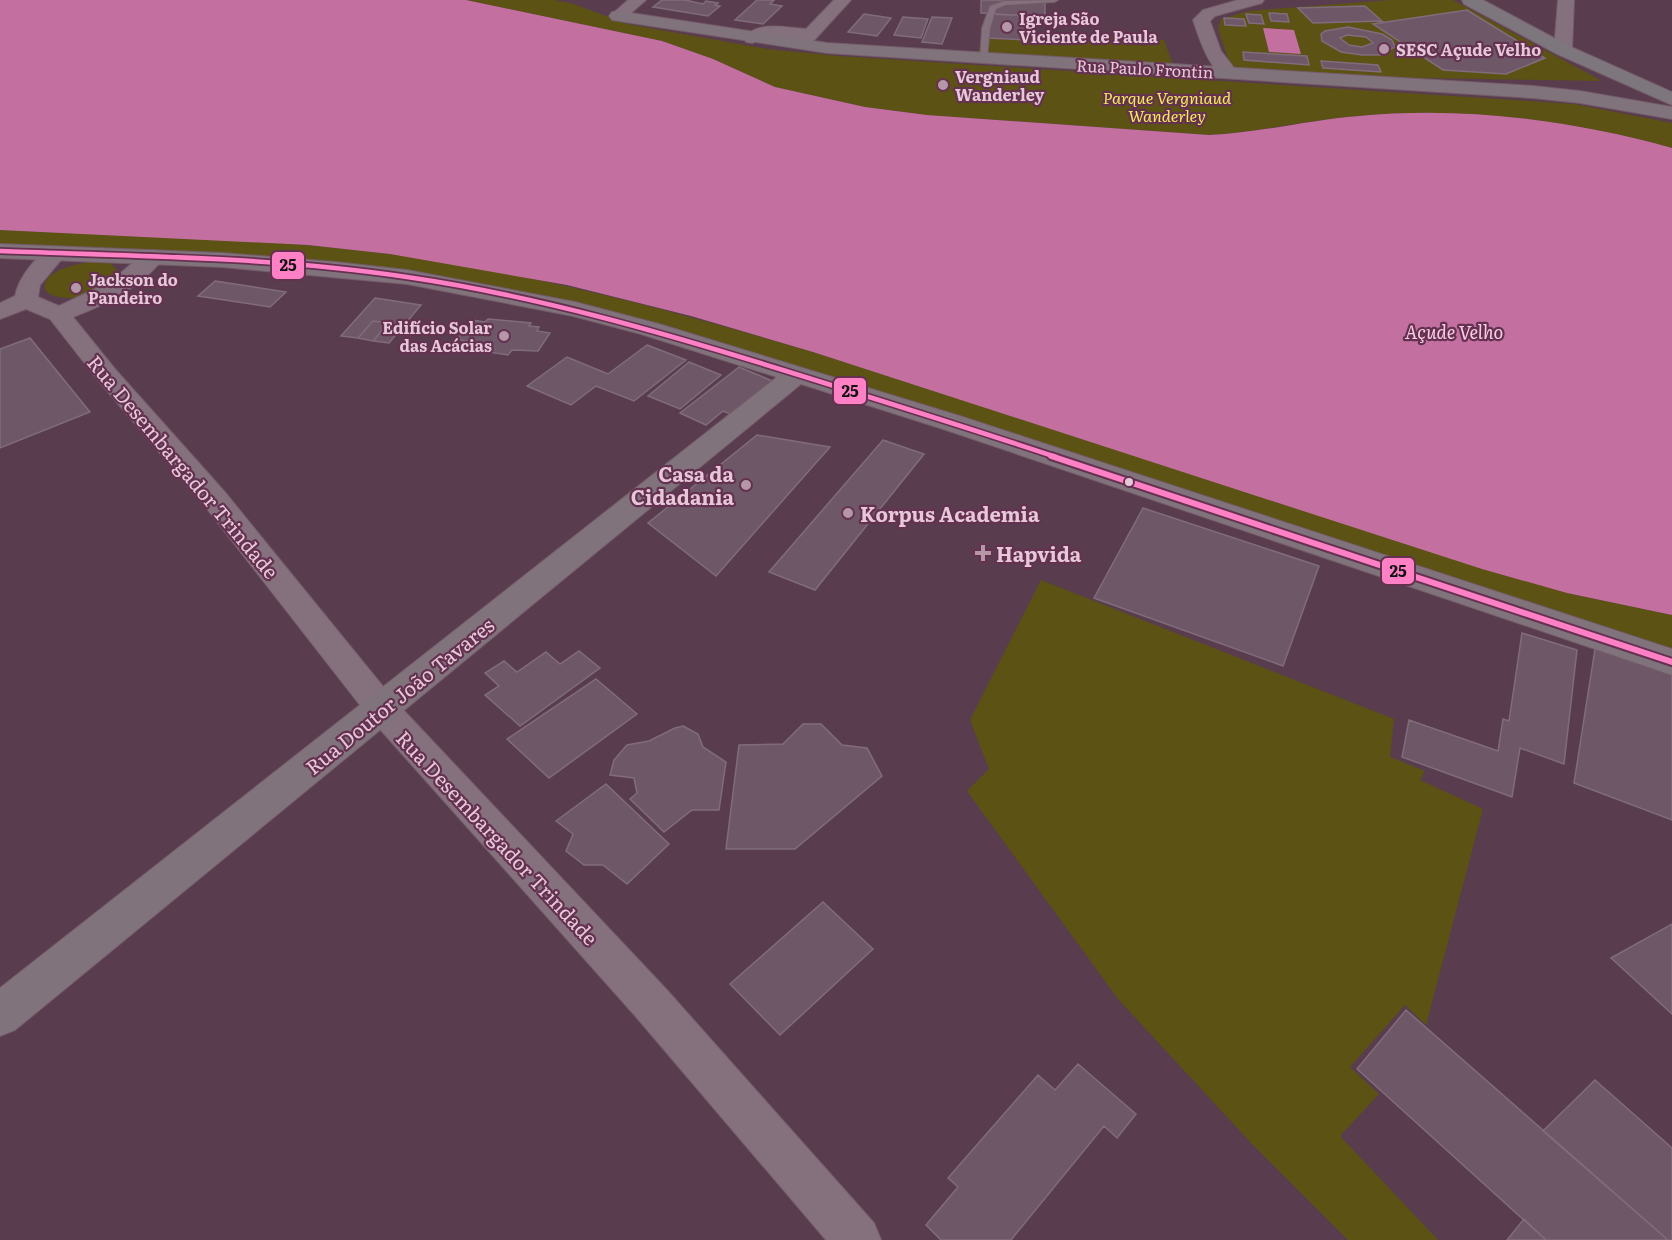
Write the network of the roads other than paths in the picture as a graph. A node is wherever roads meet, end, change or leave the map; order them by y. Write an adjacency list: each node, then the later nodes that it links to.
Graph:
1 (638, 0): 7 (street)
2 (843, 0): 8 (street)
3 (1054, 0): 10 (lane)
4 (1256, 0): 11 (street)
5 (1470, 0): 9 (main road)
6 (1566, 0): 9 (street)
7 (618, 16): 8 (main road, Rua Paulo Frontin)
8 (806, 39): 10 (main road, Rua Paulo Frontin)
9 (1563, 50): 12 (main road)
10 (983, 59): 11 (main road, Rua Paulo Frontin)
11 (1229, 73): 13 (main road, Rua Paulo Frontin)
12 (1672, 99)
13 (1672, 113)
14 (0, 251): 15 (main road)
15 (55, 254): 16 (main road); 17 (street)
16 (153, 257): 19 (street); 20 (main road)
17 (26, 300): 18 (street); 19 (street, Rua Desembargador Trindade)
18 (0, 312)
19 (58, 314): 22 (street, Rua Desembargador Trindade)
20 (796, 375): 21 (main road); 22 (main road, Rua Doutor João Tavares)
21 (1672, 662)
22 (382, 709): 23 (main road, Rua Doutor João Tavares); 24 (street, Rua Desembargador Trindade)
23 (0, 1015)
24 (857, 1240)

